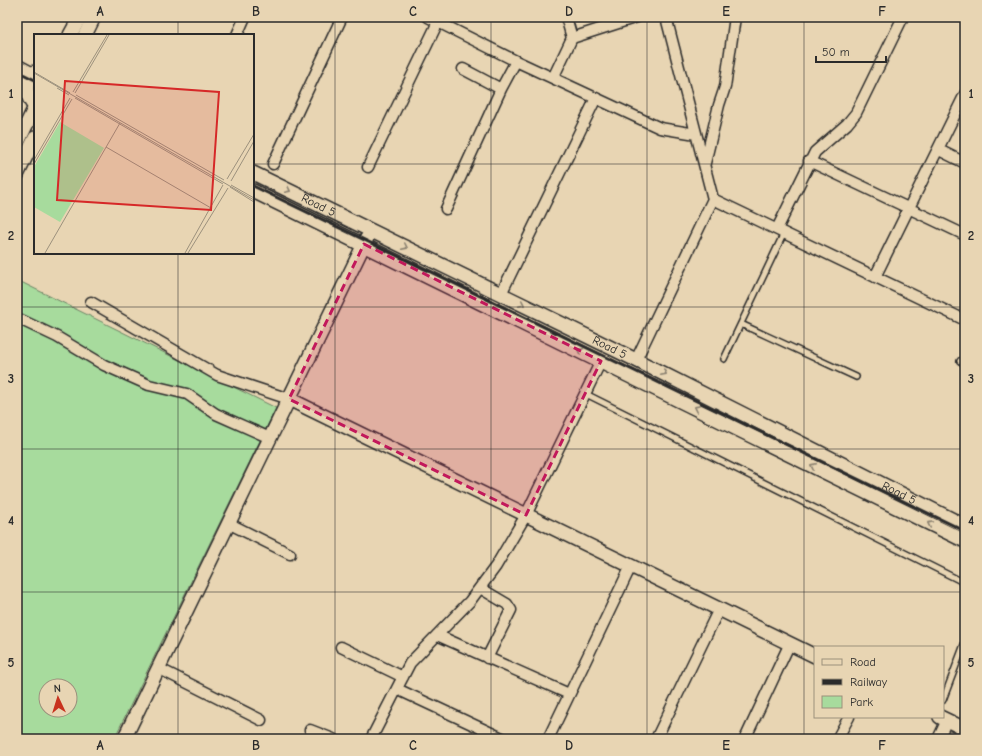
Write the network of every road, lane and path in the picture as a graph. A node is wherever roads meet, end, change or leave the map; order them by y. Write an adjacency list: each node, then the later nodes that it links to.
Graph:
1 (80, 17): 12 (street)
2 (94, 17): 13 (street)
3 (245, 17): 14 (street)
4 (342, 17): 33 (street)
5 (428, 17): 11 (street)
6 (566, 17): 15 (street)
7 (637, 17): 15 (street)
8 (666, 17): 27 (street)
9 (735, 17): 34 (street)
10 (904, 17): 31 (street)
11 (438, 22): 16 (street); 35 (street)
12 (71, 34)
13 (86, 34)
14 (237, 34)
15 (572, 38): 20 (street)
16 (516, 61): 20 (street); 22 (street)
17 (17, 66): 19 (street)
18 (463, 68): 22 (street)
19 (34, 73): 21 (street)
20 (553, 78): 24 (street)
21 (22, 83): 25 (street)
22 (501, 89): 41 (street)
23 (965, 94): 30 (street)
24 (596, 98): 27 (street); 47 (street)
25 (34, 105)
26 (34, 109): 29 (street)
27 (696, 134): 34 (street)
28 (34, 140): 37 (street)
29 (17, 144)
30 (939, 150): 32 (street); 40 (street)
31 (810, 161): 40 (street); 43 (street)
32 (965, 162)
33 (273, 164)
34 (705, 165): 39 (street)
35 (368, 168)
36 (254, 173): 42 (street, Road 5, one-way to 42)
37 (17, 175)
38 (254, 191): 45 (street, Road 5)
39 (713, 199): 43 (street); 53 (street)
40 (909, 207): 44 (street); 46 (street)
41 (446, 209)
42 (371, 231): 45 (street); 47 (street, Road 5, one-way to 47)
43 (780, 231): 46 (street); 51 (lane)
44 (965, 236)
45 (364, 244): 54 (street, Road 5, one-way to 45); 57 (street)
46 (875, 277): 50 (street)
47 (501, 294): 53 (street, Road 5, one-way to 53)
48 (91, 302): 57 (street)
49 (17, 318): 58 (street)
50 (965, 320)
51 (741, 324): 52 (lane); 55 (lane)
52 (724, 359)
53 (636, 360): 61 (street, Road 5, one-way to 61)
54 (601, 361): 56 (street); 62 (street, Road 5, one-way to 54)
55 (856, 377)
56 (586, 394): 59 (street); 65 (lane)
57 (289, 399): 58 (street); 59 (street)
58 (270, 438): 60 (street)
59 (526, 515): 64 (street); 66 (street)
60 (228, 523): 63 (street); 74 (street)
61 (965, 526)
62 (965, 541)
63 (290, 554)
64 (631, 566): 67 (street); 77 (street)
65 (965, 585)
66 (480, 588): 68 (street); 73 (street)
67 (719, 609): 70 (street); 89 (street)
68 (437, 635): 73 (street); 75 (street)
69 (965, 642): 78 (lane)
70 (790, 644): 72 (street); 90 (street)
71 (341, 647): 75 (street)
72 (814, 656)
73 (487, 658): 77 (street)
74 (158, 668): 81 (street); 84 (street)
75 (403, 677): 76 (street)
76 (397, 689): 86 (street); 87 (street)
77 (569, 694): 88 (street)
78 (944, 697)
79 (848, 718): 91 (street)
80 (944, 719): 82 (street); 92 (street)
81 (261, 720)
82 (965, 729)
83 (310, 730): 85 (street)
84 (124, 739)
85 (333, 739)
86 (370, 739)
87 (504, 739)
88 (548, 739)
89 (656, 739)
90 (745, 739)
91 (837, 739)
92 (938, 739)

